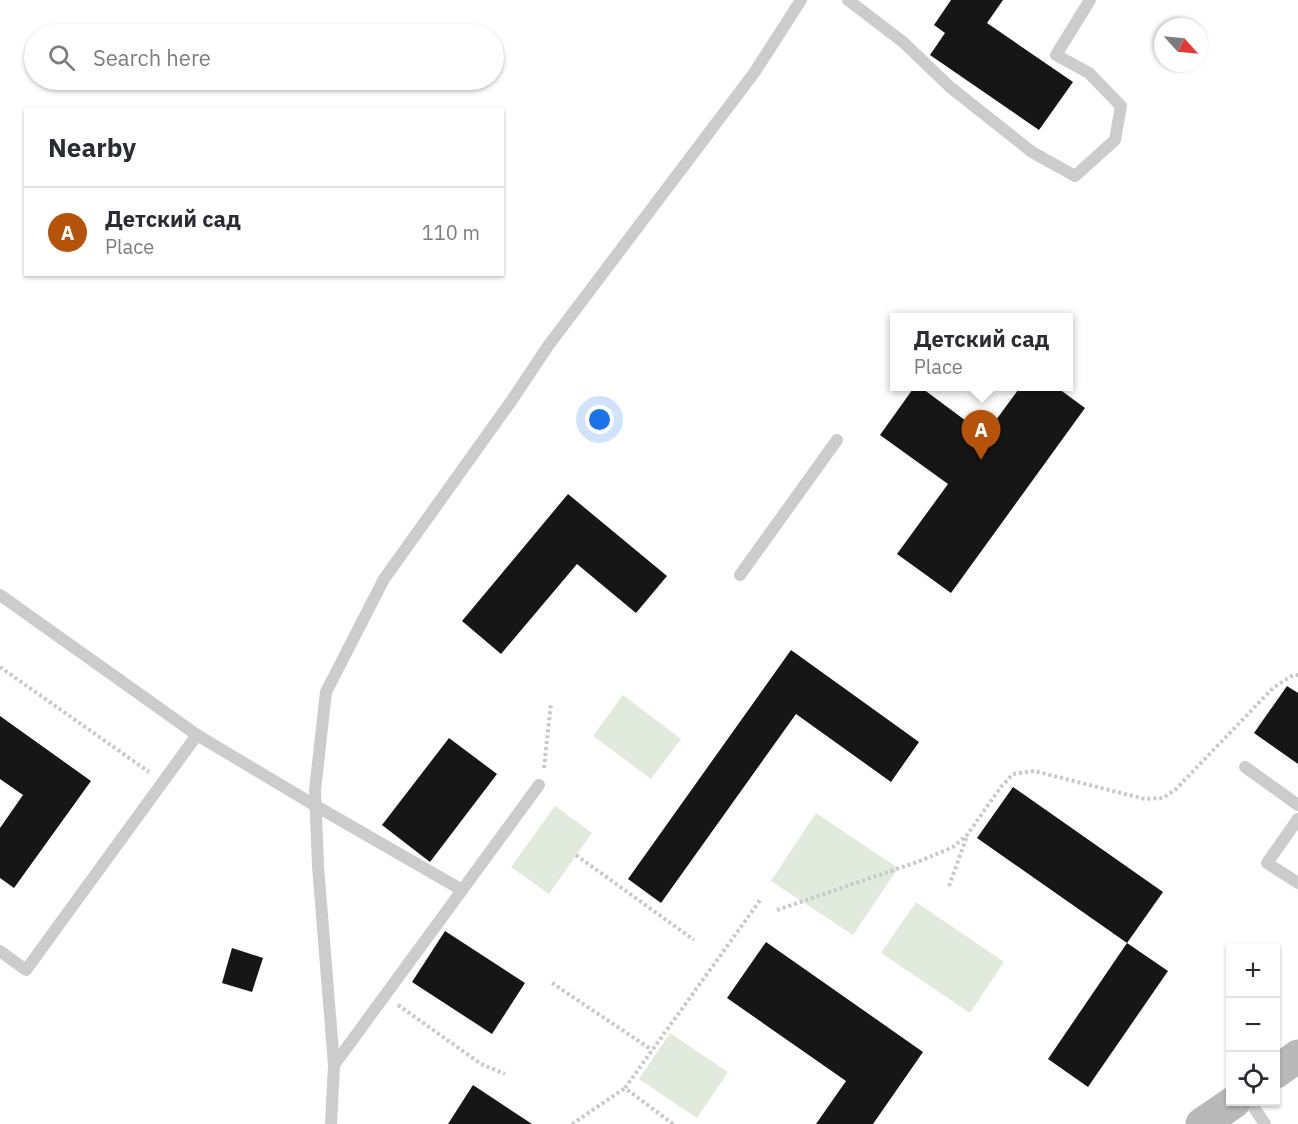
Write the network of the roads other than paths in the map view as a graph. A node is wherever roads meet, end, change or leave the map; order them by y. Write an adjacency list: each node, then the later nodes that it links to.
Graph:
1 (801, 0): 11 (lane)
2 (848, 0): 3 (lane)
3 (1090, 0)
4 (837, 440): 5 (lane)
5 (740, 576)
6 (0, 595): 7 (lane)
7 (197, 735): 11 (lane); 15 (lane)
8 (1245, 767): 10 (lane)
9 (539, 785): 14 (lane)
10 (1298, 805)
11 (316, 806): 14 (lane); 17 (lane)
12 (1298, 819): 13 (lane)
13 (1298, 884)
14 (462, 890): 17 (lane)
15 (0, 951)
16 (1298, 1056): 18 (street)
17 (334, 1065): 21 (lane)
18 (1280, 1069)
19 (1227, 1106): 22 (street)
20 (1253, 1106): 23 (lane)
21 (332, 1124)
22 (1202, 1124)
23 (1265, 1124)

